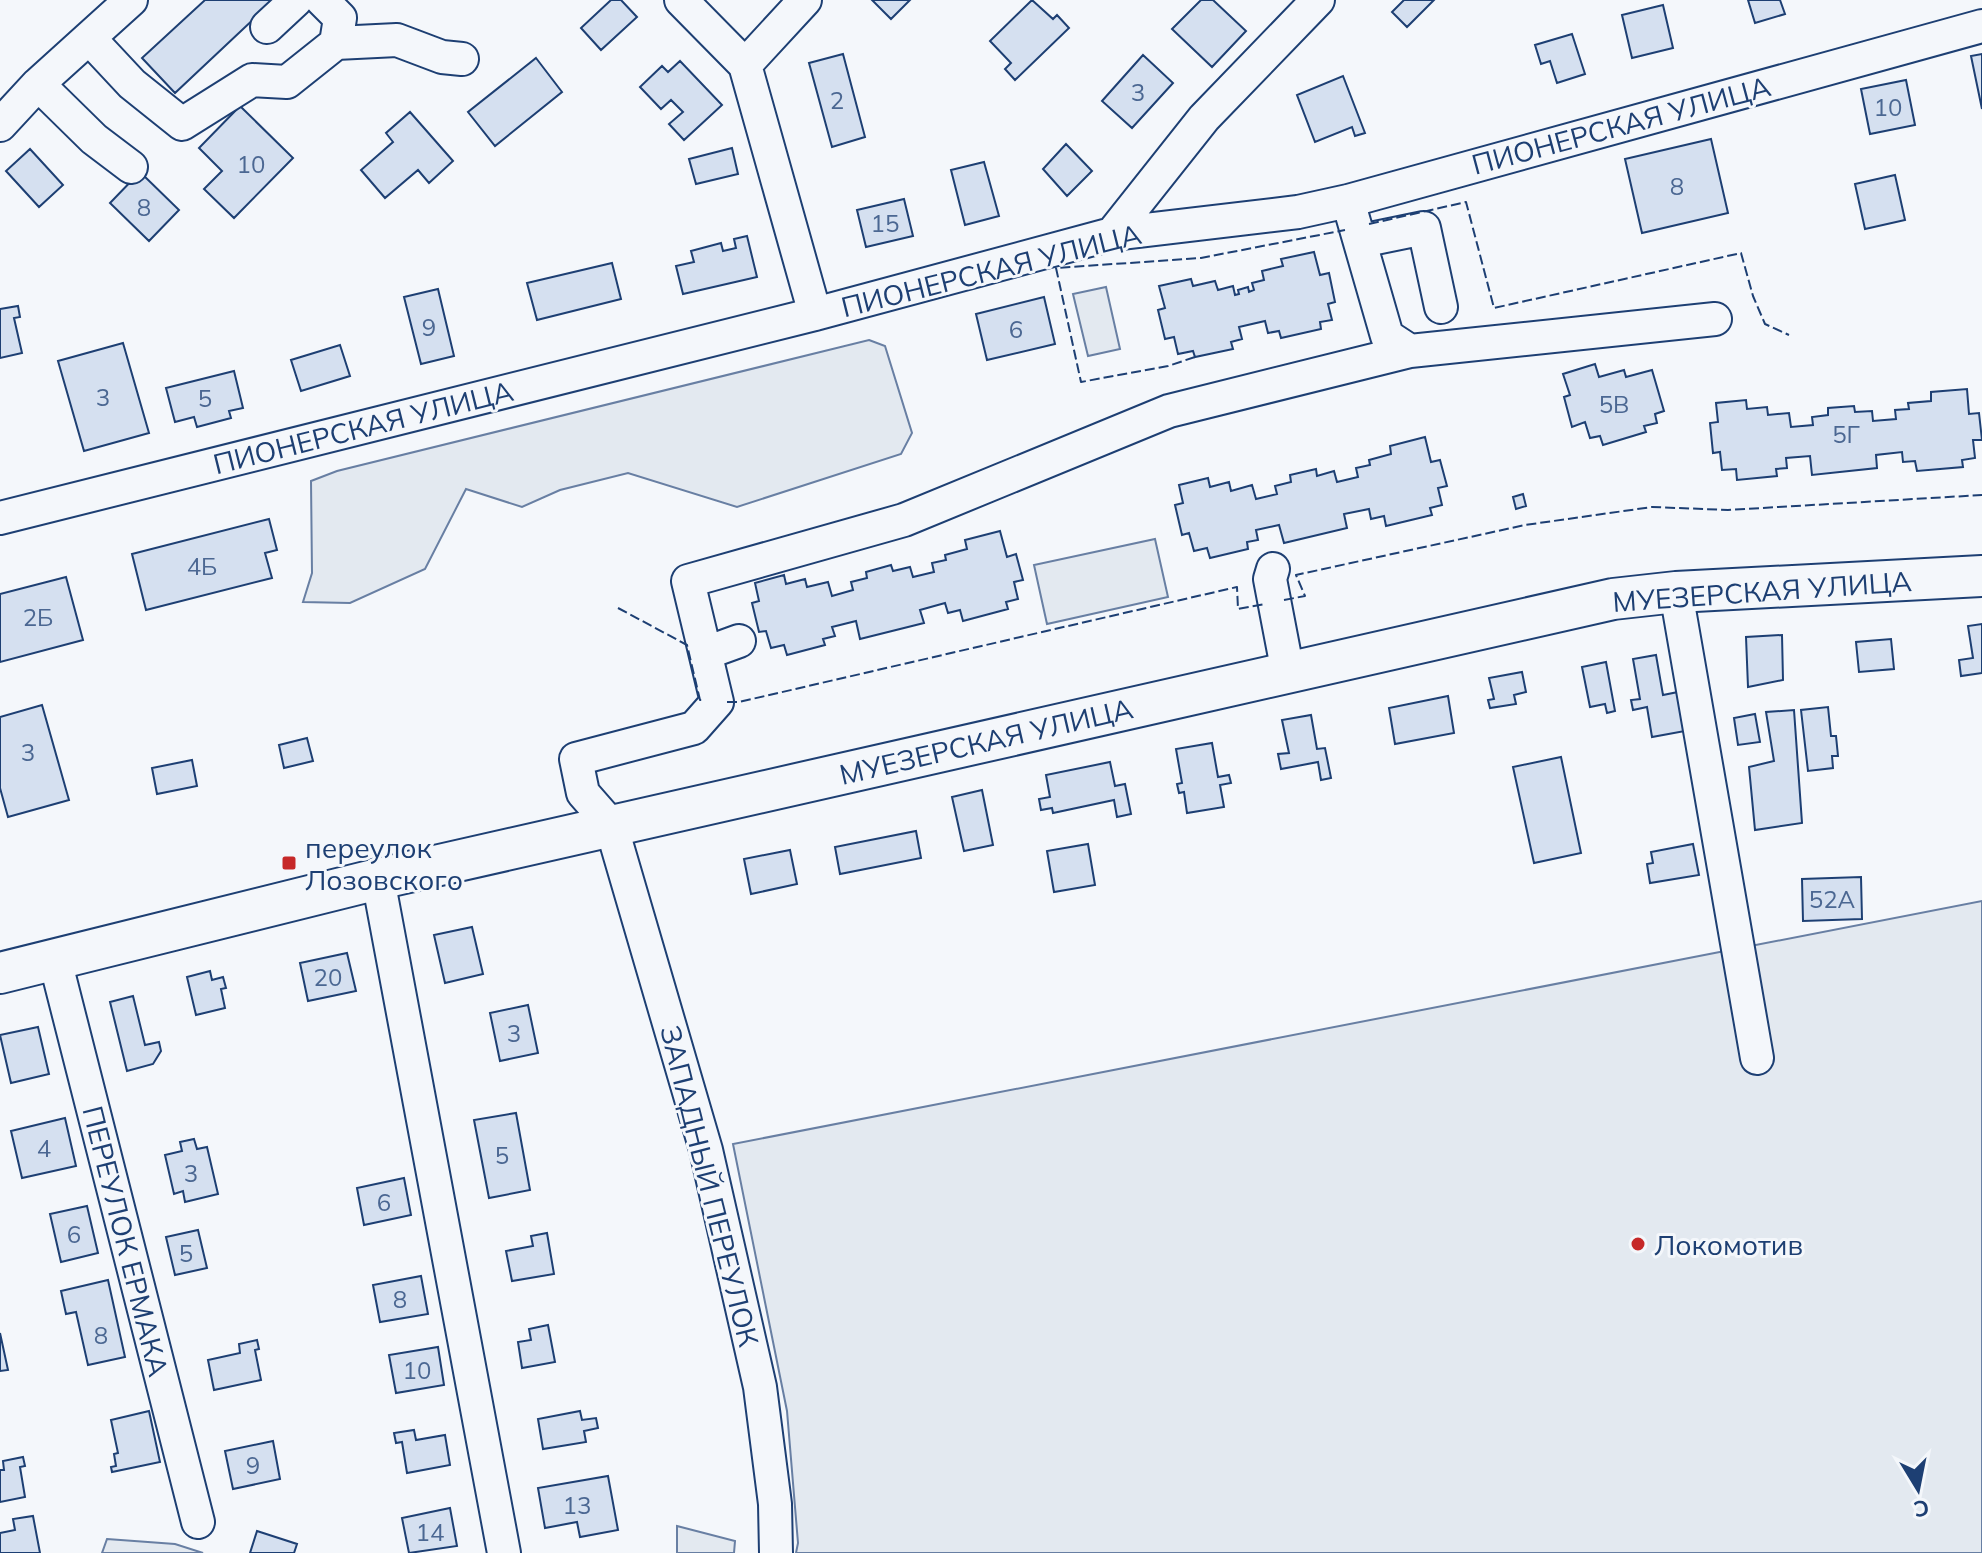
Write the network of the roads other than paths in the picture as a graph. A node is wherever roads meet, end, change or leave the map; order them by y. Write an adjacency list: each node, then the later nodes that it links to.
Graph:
1 (131, 0): 9 (street)
2 (296, 0): 8 (street)
3 (322, 0): 10 (street)
4 (681, 0): 12 (street)
5 (805, 0): 12 (street)
6 (1318, 0): 17 (street)
7 (1982, 26): 16 (street, ПИОНЕРСКАЯ УЛИЦА)
8 (267, 27)
9 (89, 38): 10 (street); 13 (street)
10 (336, 43): 11 (street)
11 (462, 59)
12 (745, 65): 20 (street)
13 (38, 84): 14 (street); 15 (street)
14 (0, 125)
15 (131, 167)
16 (1348, 201): 17 (street, ПИОНЕРСКАЯ УЛИЦА); 18 (street)
17 (1112, 234): 20 (street, ПИОНЕРСКАЯ УЛИЦА)
18 (1361, 241): 19 (street); 22 (street)
19 (1441, 307)
20 (815, 314): 23 (street, ПИОНЕРСКАЯ УЛИЦА)
21 (1715, 319): 22 (street)
22 (1410, 351): 28 (street)
23 (0, 518)
24 (1273, 569): 29 (street)
25 (1982, 576): 26 (main road, МУЕЗЕРСКАЯ УЛИЦА)
26 (1676, 592): 29 (main road, МУЕЗЕРСКАЯ УЛИЦА); 34 (street)
27 (739, 641): 28 (street)
28 (706, 653): 30 (street)
29 (1288, 673): 30 (main road, МУЕЗЕРСКАЯ УЛИЦА)
30 (611, 825): 31 (main road, МУЕЗЕРСКАЯ УЛИЦА); 37 (street, ЗАПАДНЫЙ ПЕРЕУЛОК)
31 (378, 879): 32 (main road, МУЕЗЕРСКАЯ УЛИЦА); 36 (street)
32 (55, 960): 33 (main road, МУЕЗЕРСКАЯ УЛИЦА); 35 (street, ПЕРЕУЛОК ЕРМАКА)
33 (0, 973)
34 (1757, 1058)
35 (198, 1522)
36 (504, 1553)
37 (776, 1553)

